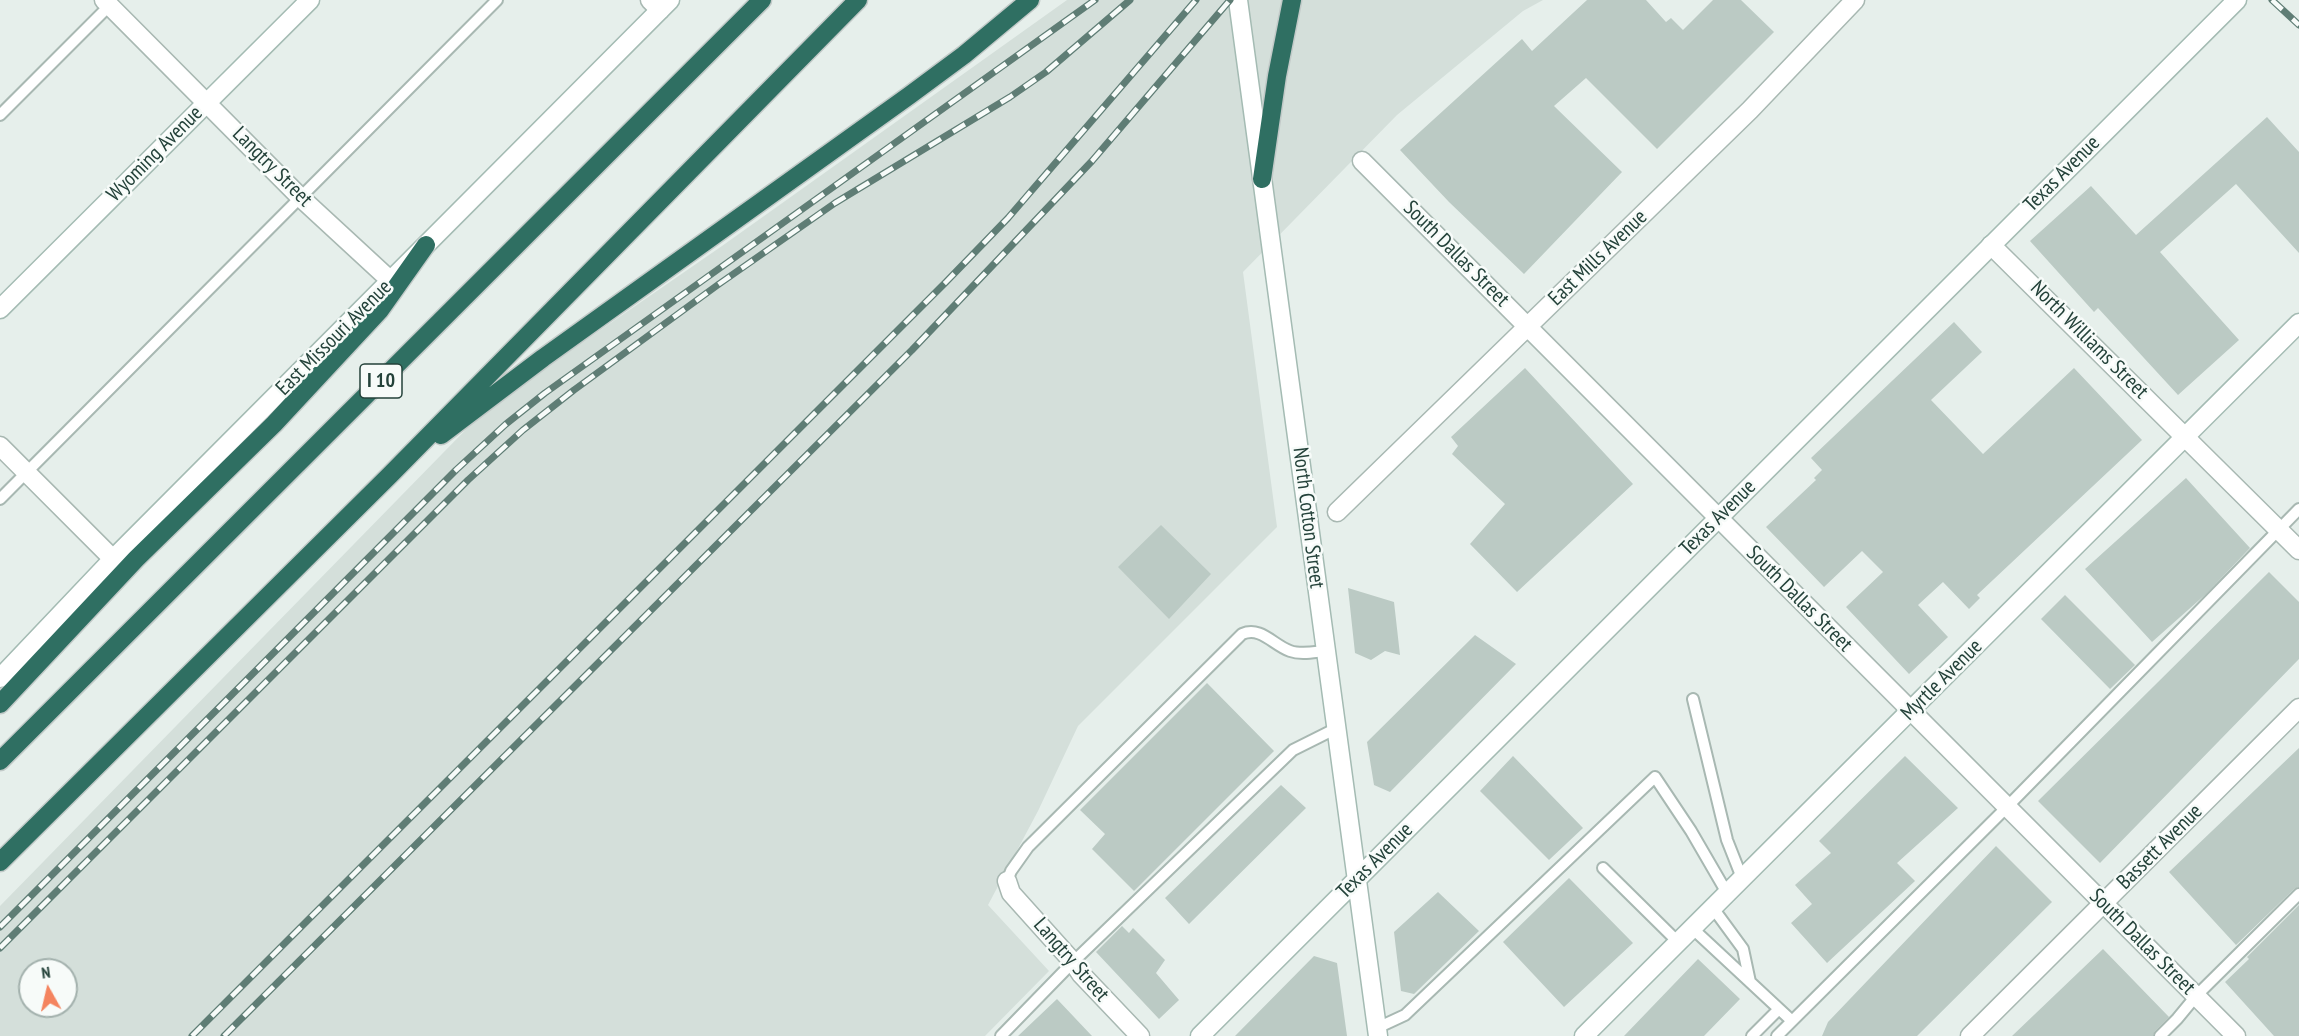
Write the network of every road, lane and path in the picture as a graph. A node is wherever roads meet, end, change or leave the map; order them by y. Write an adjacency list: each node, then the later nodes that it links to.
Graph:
1 (310, 0): 12 (street, Wyoming Avenue)
2 (497, 0): 16 (lane)
3 (762, 0): 41 (highway, I 10)
4 (1030, 0): 26 (highway)
5 (1238, 0): 15 (street, North Cotton Street)
6 (1292, 0): 15 (highway)
7 (1855, 0): 22 (street, East Mills Avenue)
8 (2237, 0): 18 (street, Texas Avenue)
9 (110, 2): 12 (street, Langtry Street); 13 (lane)
10 (856, 2): 26 (highway)
11 (660, 3): 17 (street, East Missouri Avenue)
12 (207, 102): 16 (street, Langtry Street); 20 (street, Wyoming Avenue)
13 (0, 115)
14 (1362, 161): 22 (street, South Dallas Street)
15 (1262, 179): 34 (street, North Cotton Street)
16 (300, 197): 19 (street, Langtry Street); 25 (lane)
17 (426, 245): 19 (street, East Missouri Avenue); 37 (highway)
18 (1991, 245): 23 (street, North Williams Street); 30 (street, Texas Avenue)
19 (392, 281): 33 (street, East Missouri Avenue)
20 (0, 309)
21 (2299, 323): 23 (street, Myrtle Avenue)
22 (1528, 326): 29 (street, East Mills Avenue); 30 (street, South Dallas Street)
23 (2186, 436): 31 (street, North Williams Street); 39 (street, Myrtle Avenue)
24 (0, 446): 25 (street)
25 (27, 473): 27 (lane); 33 (street)
26 (390, 475): 43 (highway)
27 (0, 499)
28 (2299, 509): 31 (lane)
29 (1337, 512)
30 (1719, 518): 39 (street, South Dallas Street); 46 (street, Texas Avenue)
31 (2278, 529): 32 (street, North Williams Street); 42 (lane)
32 (2299, 550)
33 (113, 559): 35 (street, East Missouri Avenue)
34 (1325, 651): 40 (street, North Cotton Street); 47 (lane)
35 (0, 678)
36 (1693, 699): 45 (lane)
37 (0, 704)
38 (2299, 708): 50 (street, Bassett Avenue)
39 (1910, 711): 42 (street, South Dallas Street); 45 (street, Myrtle Avenue)
40 (1335, 729): 46 (street, North Cotton Street); 54 (lane)
41 (0, 761)
42 (2007, 807): 50 (street, South Dallas Street); 58 (lane)
43 (0, 862)
44 (1603, 868): 53 (lane)
45 (1742, 878): 48 (street, Myrtle Avenue)
46 (1358, 879): 59 (street, North Cotton Street); 62 (street, Texas Avenue)
47 (1007, 881): 54 (street, Langtry Street)
48 (1727, 893): 51 (street, Myrtle Avenue); 59 (lane)
49 (2299, 894): 56 (lane)
50 (2103, 903): 56 (street, South Dallas Street); 66 (street, Bassett Avenue)
51 (1713, 908): 52 (street, Myrtle Avenue); 55 (lane)
52 (1692, 928): 53 (street, Myrtle Avenue); 55 (lane)
53 (1678, 942): 63 (street, Myrtle Avenue)
54 (1073, 962): 60 (lane); 61 (street, Langtry Street)
55 (1750, 982): 57 (lane)
56 (2196, 996): 67 (lane); 68 (street, South Dallas Street)
57 (1779, 1009): 58 (lane); 64 (lane)
58 (1792, 1021): 65 (lane)
59 (1377, 1032)
60 (1001, 1036)
61 (1140, 1036)
62 (1200, 1036)
63 (1584, 1036)
64 (1752, 1036)
65 (1777, 1036)
66 (1970, 1036)
67 (2160, 1036)
68 (2236, 1036)

